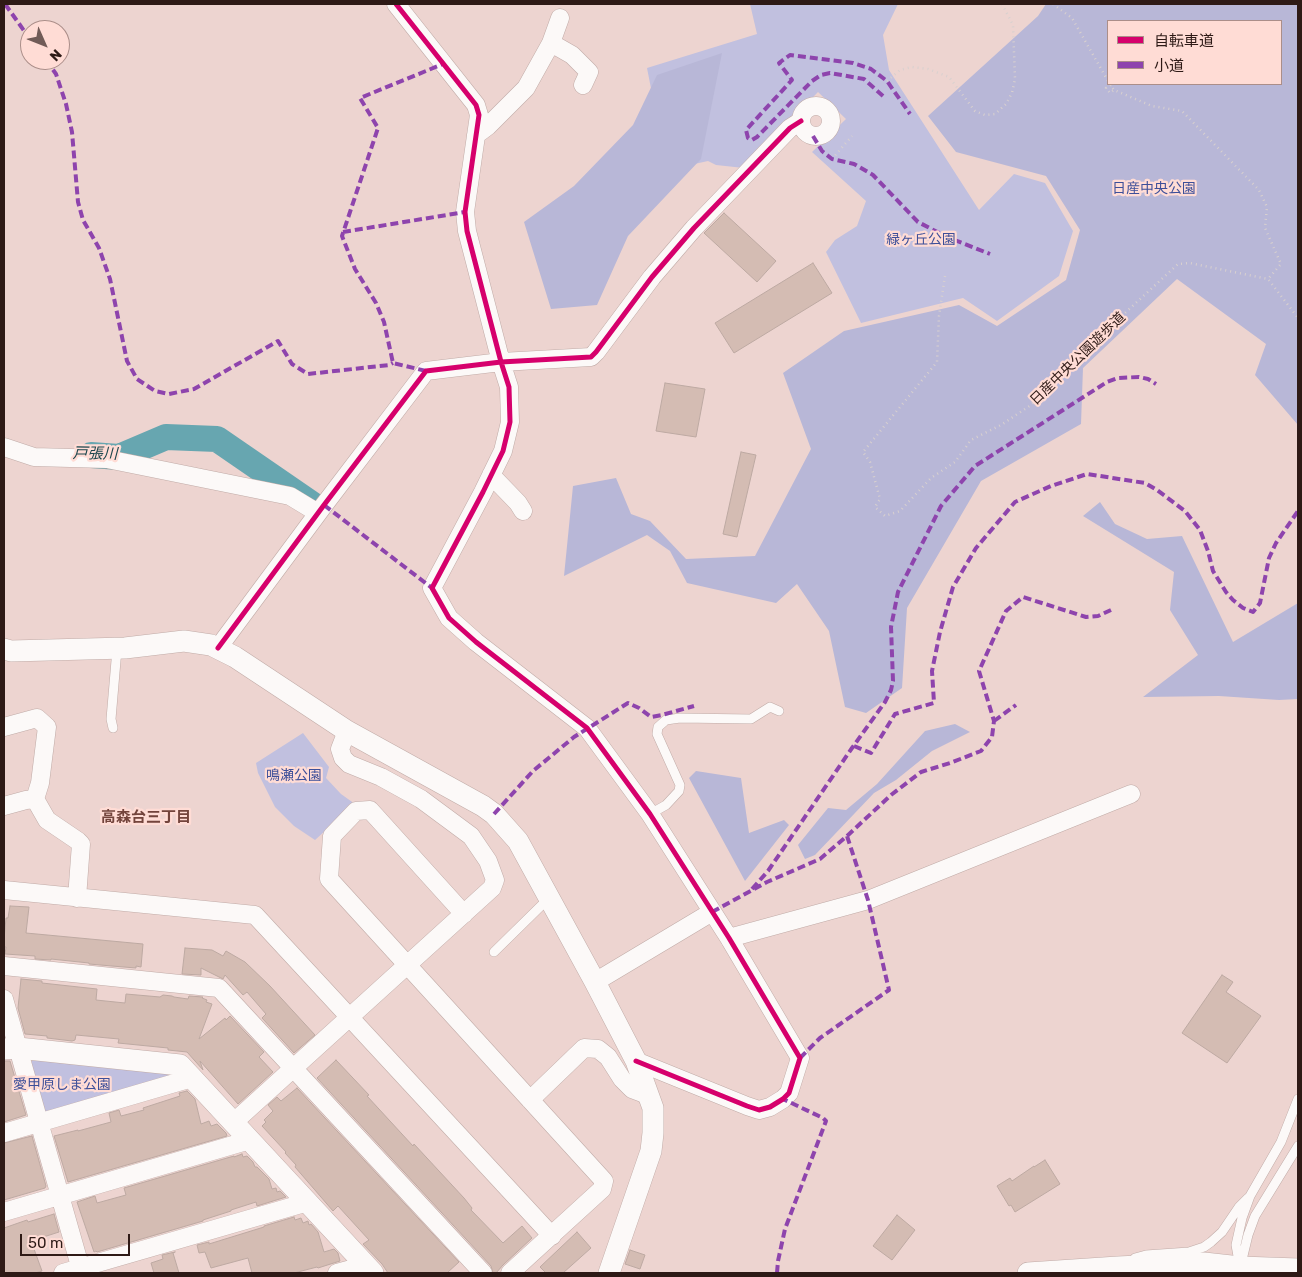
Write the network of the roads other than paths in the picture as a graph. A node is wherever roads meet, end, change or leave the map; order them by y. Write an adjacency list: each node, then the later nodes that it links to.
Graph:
1 (396, 4): 6 (street)
2 (560, 18): 3 (street)
3 (551, 43): 4 (street); 6 (street)
4 (583, 86)
5 (801, 121): 7 (street)
6 (476, 134): 7 (street)
7 (501, 362): 9 (street); 11 (street)
8 (4, 447): 11 (street)
9 (491, 475): 10 (street); 22 (street)
10 (523, 512)
11 (318, 513): 13 (street)
12 (117, 648): 13 (street); 14 (street); 17 (lane)
13 (218, 648): 18 (street)
14 (4, 649)
15 (779, 711): 22 (lane)
16 (4, 727): 20 (street)
17 (112, 728)
18 (346, 731): 25 (street); 27 (street)
19 (1131, 794): 28 (street)
20 (35, 799): 21 (street); 24 (street)
21 (4, 806)
22 (650, 814): 26 (street)
23 (4, 890): 24 (street)
24 (77, 898): 34 (street)
25 (549, 898): 29 (lane); 32 (street)
26 (712, 912): 28 (street); 32 (street)
27 (464, 914): 30 (street); 30 (street)
28 (730, 938): 36 (street)
29 (494, 952)
30 (407, 965): 34 (street); 40 (street)
31 (4, 966): 37 (street)
32 (595, 982): 36 (street)
33 (4, 999): 35 (street)
34 (350, 1017): 37 (street); 51 (street)
35 (11, 1049): 38 (street); 43 (street)
36 (636, 1061): 39 (street)
37 (294, 1068): 42 (street); 59 (street)
38 (192, 1078): 42 (street); 43 (street)
39 (648, 1095): 40 (street); 61 (street)
40 (530, 1100): 51 (street)
41 (1298, 1100): 48 (lane)
42 (234, 1122): 45 (street)
43 (38, 1123): 44 (street); 47 (street)
44 (4, 1133)
45 (250, 1140): 47 (street); 49 (street)
46 (1298, 1146): 55 (lane)
47 (59, 1196): 50 (street); 56 (street)
48 (1250, 1196): 53 (lane); 55 (lane)
49 (308, 1202): 52 (street); 56 (street)
50 (4, 1212)
51 (552, 1236): 60 (street)
52 (370, 1269): 58 (street)
53 (1096, 1269): 55 (street); 62 (street)
54 (1298, 1269): 55 (street)
55 (1240, 1270)
56 (81, 1271): 57 (street)
57 (63, 1273)
58 (338, 1273)
59 (483, 1273)
60 (510, 1273)
61 (609, 1273)
62 (1028, 1273)

